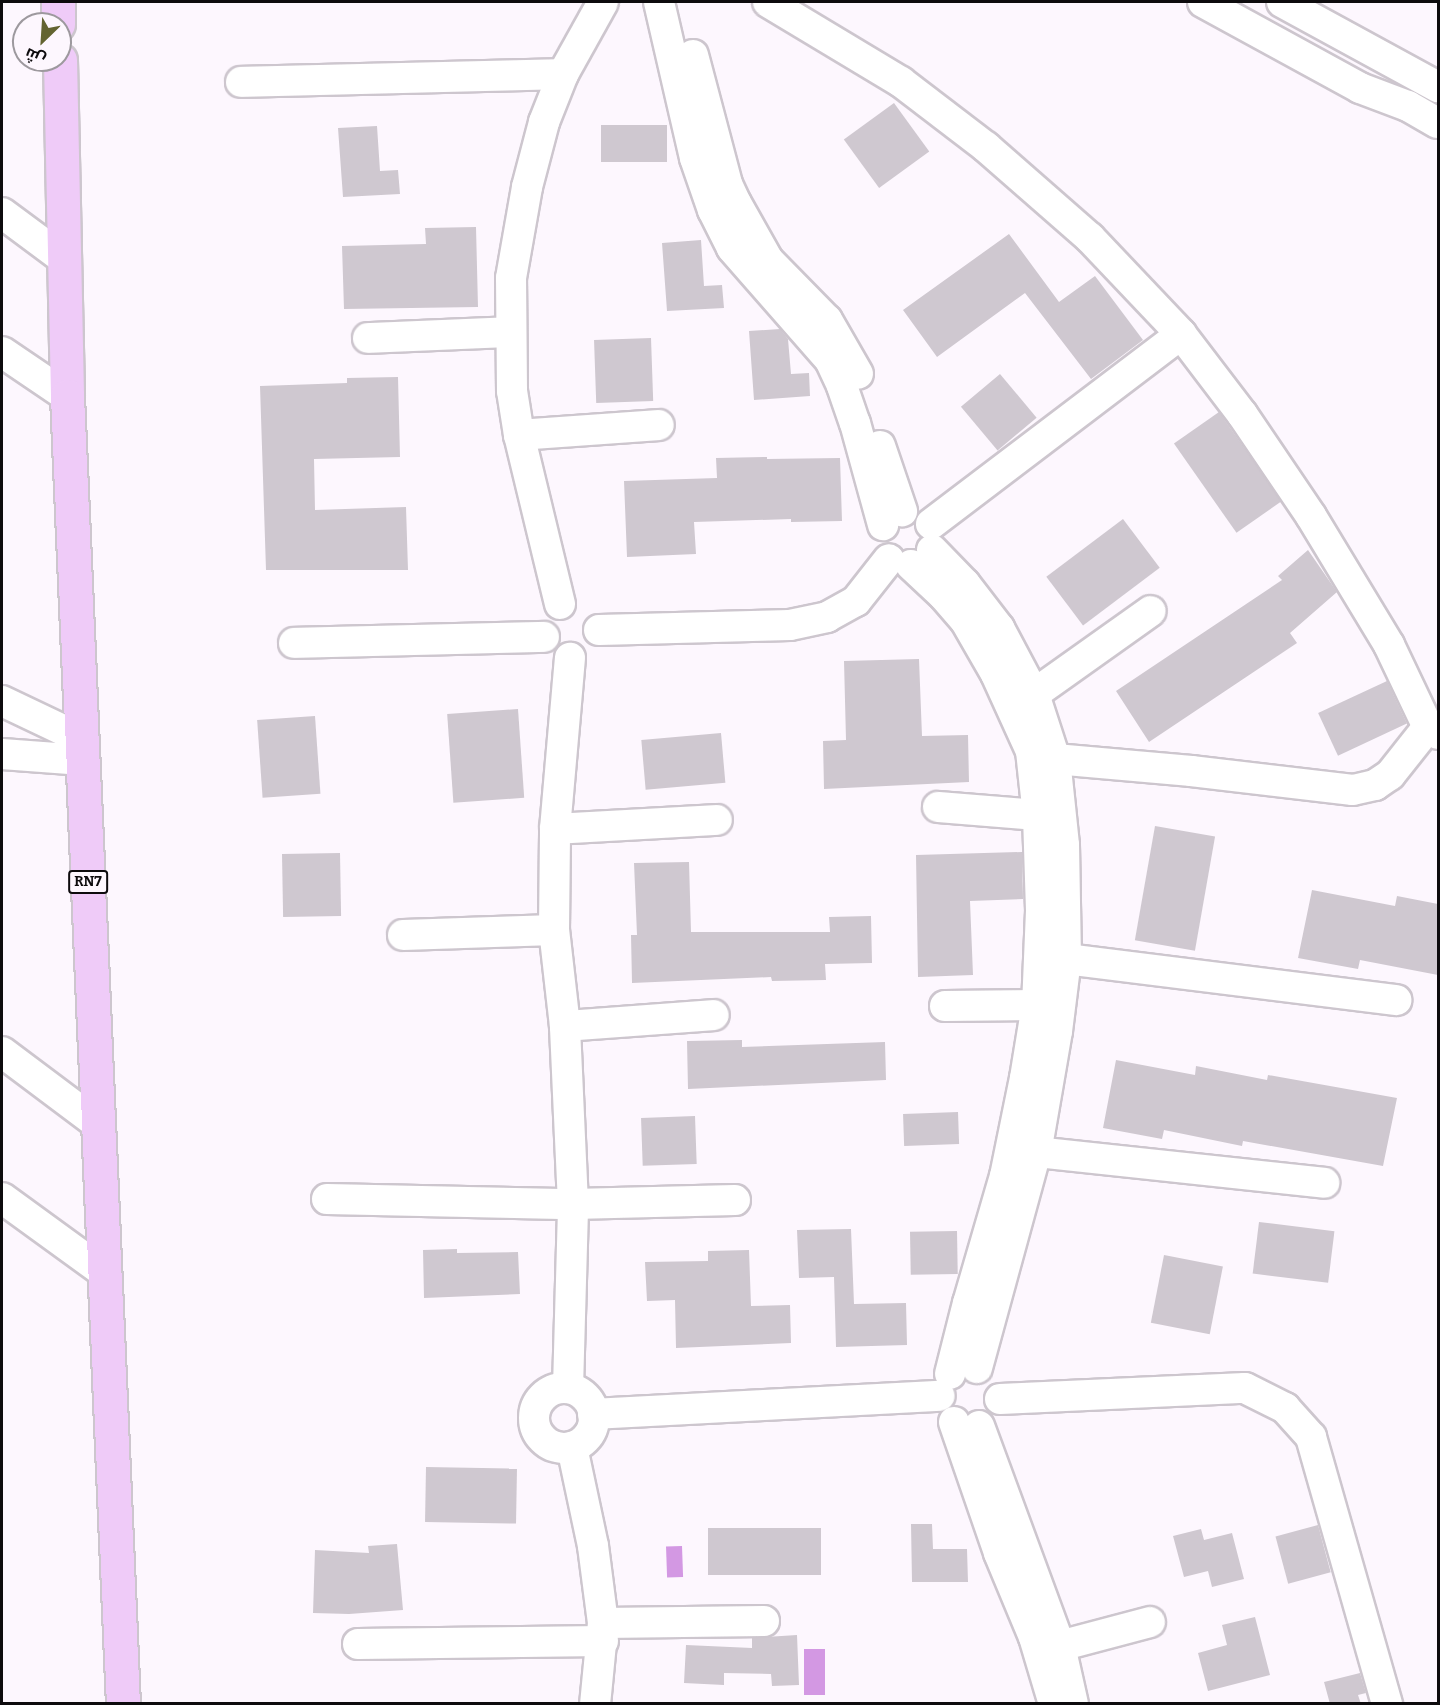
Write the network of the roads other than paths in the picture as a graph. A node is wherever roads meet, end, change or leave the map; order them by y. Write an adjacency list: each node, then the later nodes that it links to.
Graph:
1 (603, 2): 8 (street)
2 (659, 2): 23 (street)
3 (681, 2): 23 (street)
4 (768, 2): 17 (street)
5 (1203, 2): 11 (street)
6 (1282, 2): 10 (street)
7 (60, 72): 15 (main road, RN7)
8 (563, 74): 9 (street); 16 (street)
9 (241, 82)
10 (1438, 87)
11 (1360, 88): 12 (street); 13 (street)
12 (1438, 123)
13 (1438, 144)
14 (2, 213): 15 (street)
15 (64, 259): 20 (main road, RN7)
16 (511, 332): 18 (street); 22 (street)
17 (1181, 334): 24 (street); 33 (street)
18 (368, 338)
19 (2, 352): 20 (street)
20 (67, 396): 34 (main road, RN7)
21 (659, 425): 22 (street)
22 (519, 435): 25 (street)
23 (892, 518): 24 (street); 24 (street)
24 (916, 549): 27 (street); 31 (street); 38 (street)
25 (560, 604): 27 (street); 28 (street)
26 (1151, 611): 31 (street)
27 (599, 630): 30 (street)
28 (544, 637): 29 (street); 30 (street)
29 (294, 643)
30 (570, 658): 40 (street)
31 (1034, 694): 36 (street)
32 (2, 701): 34 (street)
33 (1433, 731): 36 (street)
34 (82, 749): 35 (street); 50 (main road, RN7)
35 (2, 754)
36 (1055, 759): 43 (street)
37 (938, 807): 38 (street)
38 (1038, 815): 45 (street)
39 (717, 820): 40 (street)
40 (555, 828): 41 (street)
41 (554, 930): 42 (street); 48 (street)
42 (403, 935)
43 (1066, 959): 44 (street); 51 (street)
44 (1396, 1000)
45 (1037, 1005): 46 (street); 58 (street)
46 (945, 1006)
47 (714, 1015): 48 (street)
48 (565, 1026): 56 (street)
49 (2, 1052): 50 (street)
50 (98, 1124): 57 (main road, RN7)
51 (1036, 1152): 52 (street); 58 (street)
52 (1324, 1183)
53 (2, 1198): 57 (street)
54 (327, 1199): 56 (street)
55 (735, 1200): 56 (street)
56 (573, 1204): 59 (street)
57 (104, 1272): 69 (main road, RN7)
58 (956, 1379): 60 (street); 61 (street); 62 (street)
59 (568, 1388): 61 (street); 63 (street)
60 (1000, 1399): 62 (street); 73 (street)
61 (593, 1414): 63 (street)
62 (967, 1424): 68 (street)
63 (572, 1447): 66 (street)
64 (764, 1621): 66 (street)
65 (1150, 1622): 68 (street)
66 (603, 1632): 67 (street); 70 (street)
67 (358, 1644)
68 (1049, 1647): 71 (street); 72 (street)
69 (123, 1704)
70 (596, 1704)
71 (1054, 1704)
72 (1073, 1704)
73 (1387, 1704)

